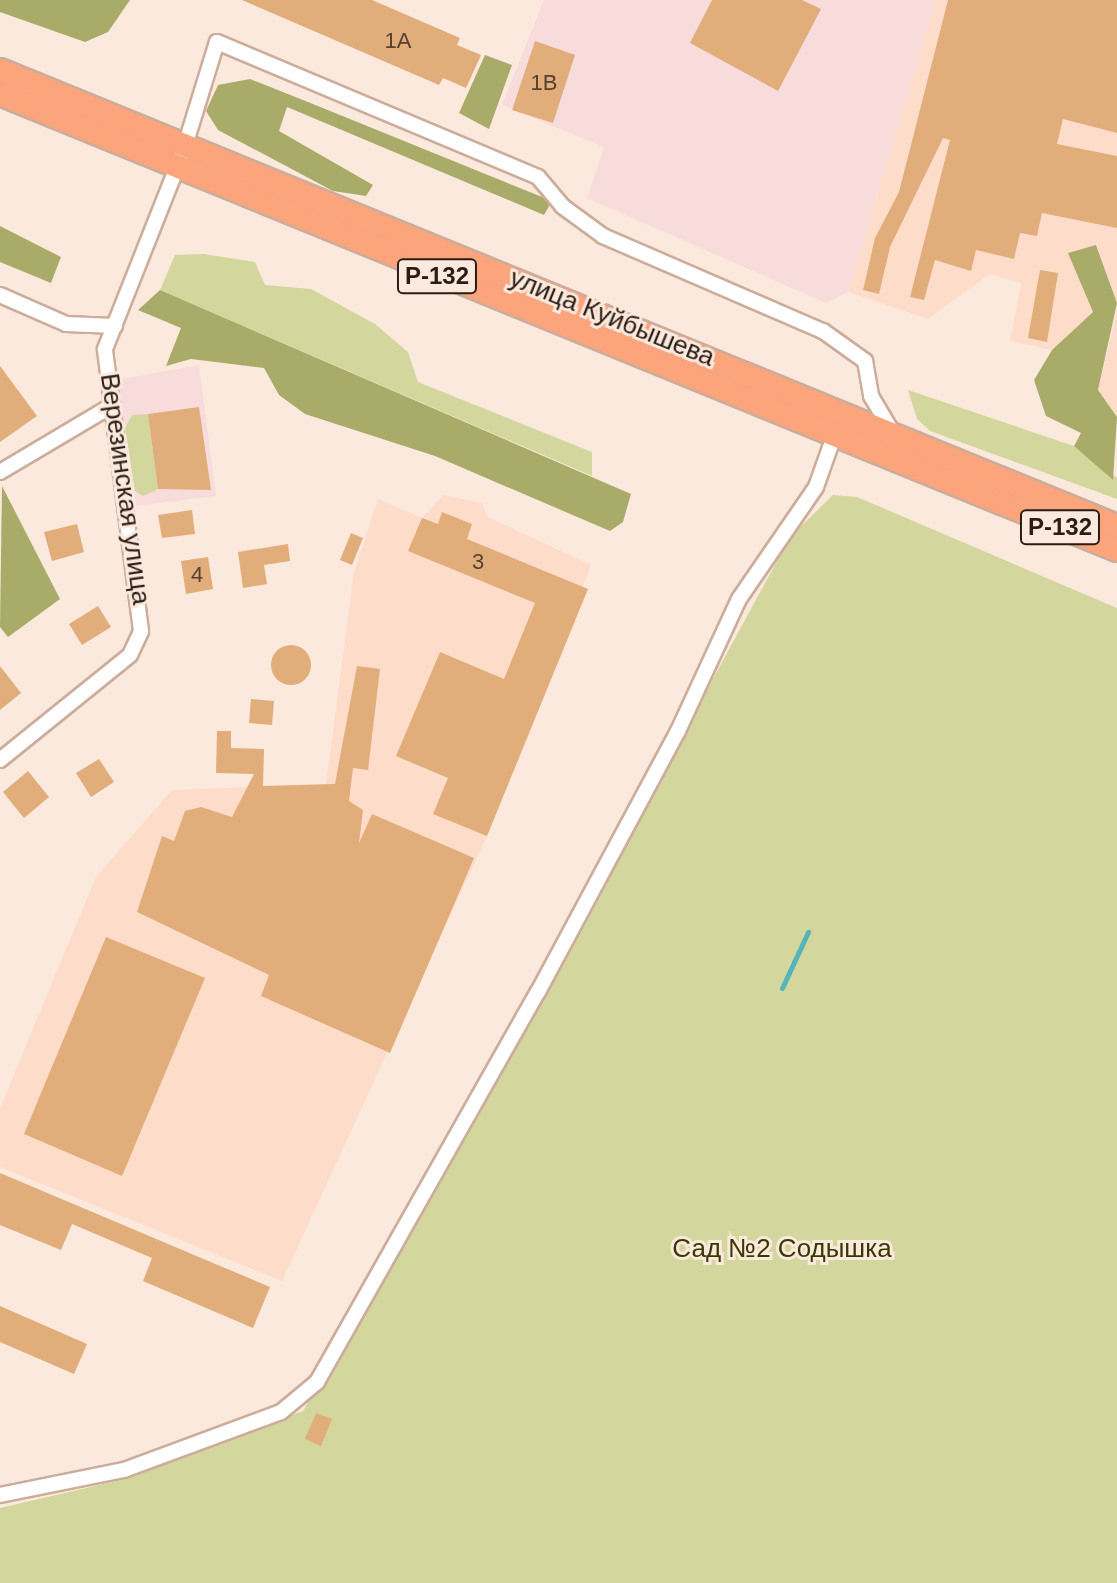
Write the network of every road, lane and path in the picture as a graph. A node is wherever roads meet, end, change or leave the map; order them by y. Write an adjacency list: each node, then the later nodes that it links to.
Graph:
1 (0, 70): 3 (highway, улица Куйбышева / Р-132)
2 (0, 94): 3 (highway, улица Куйбышева / Р-132)
3 (181, 159): 5 (street, Верезинская улица); 7 (highway, улица Куйбышева / Р-132); 8 (highway, улица Куйбышева / Р-132); 8 (street, Верезинская улица)
4 (0, 295): 5 (street)
5 (115, 326): 6 (street, Верезинская улица)
6 (113, 405): 9 (street); 12 (street, Верезинская улица)
7 (833, 439): 11 (highway, улица Куйбышева / Р-132); 13 (street)
8 (901, 443): 10 (highway, улица Куйбышева / Р-132)
9 (0, 472)
10 (1117, 526)
11 (1117, 550)
12 (0, 760)
13 (0, 1495)

